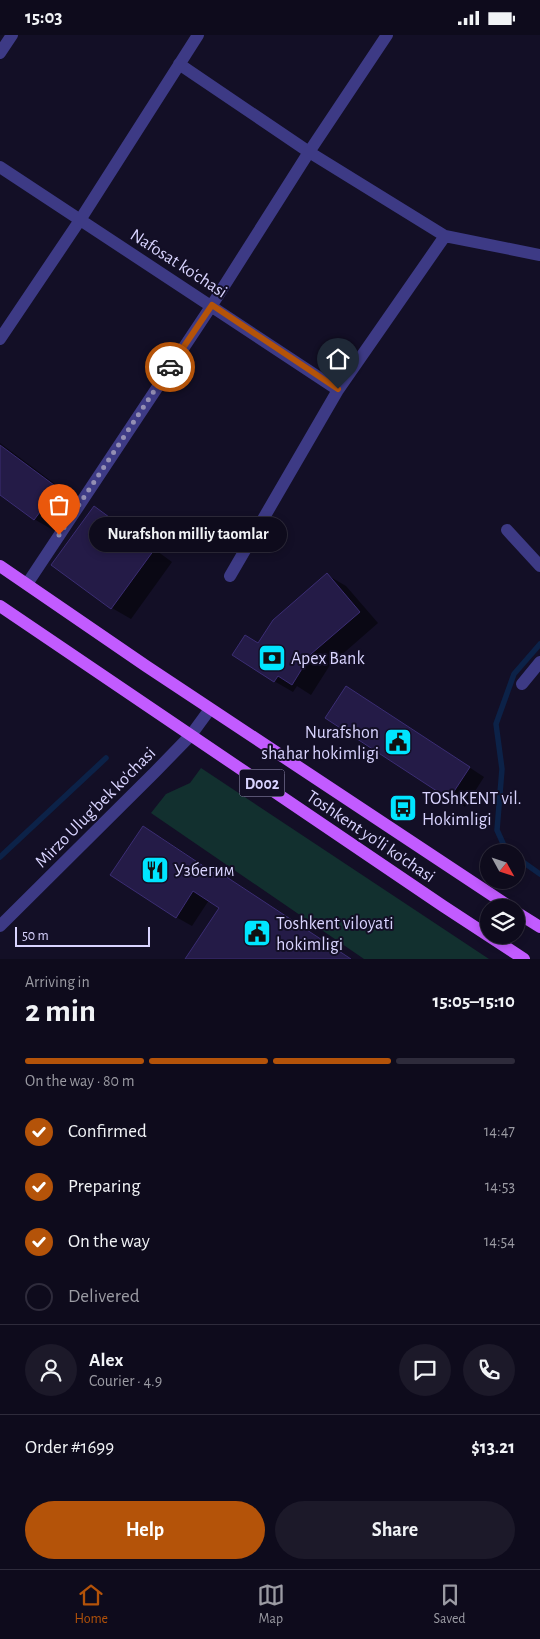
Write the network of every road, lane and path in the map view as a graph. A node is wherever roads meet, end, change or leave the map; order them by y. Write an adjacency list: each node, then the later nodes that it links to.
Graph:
1 (12, 35): 4 (street)
2 (198, 35): 5 (street)
3 (387, 35): 6 (street)
4 (0, 53)
5 (179, 64): 6 (street); 8 (street)
6 (309, 152): 9 (street); 11 (street)
7 (0, 167): 8 (street, Nafosat ko‘chasi)
8 (80, 220): 11 (street, Nafosat ko‘chasi); 12 (street)
9 (446, 236): 10 (street); 13 (street)
10 (540, 255)
11 (212, 305): 13 (street, Nafosat ko‘chasi); 18 (street)
12 (0, 339)
13 (338, 389): 17 (street)
14 (506, 530): 16 (street)
15 (0, 566): 18 (main road, Toshkent yo'li ko'chasi / D002)
16 (540, 566)
17 (230, 576)
18 (26, 584): 22 (main road, Toshkent yo'li ko'chasi / D002)
19 (0, 606): 23 (main road, Toshkent yo'li ko'chasi / D002)
20 (540, 662): 21 (street)
21 (522, 684)
22 (210, 709): 23 (street, Mirzo Ulug'bek ko'chasi); 24 (main road, Toshkent yo'li ko'chasi / D002)
23 (190, 735): 26 (street, Mirzo Ulug'bek ko'chasi); 28 (main road, Toshkent yo'li ko'chasi / D002)
24 (498, 899)
25 (525, 918): 27 (main road)
26 (0, 926)
27 (540, 927)
28 (524, 959)

